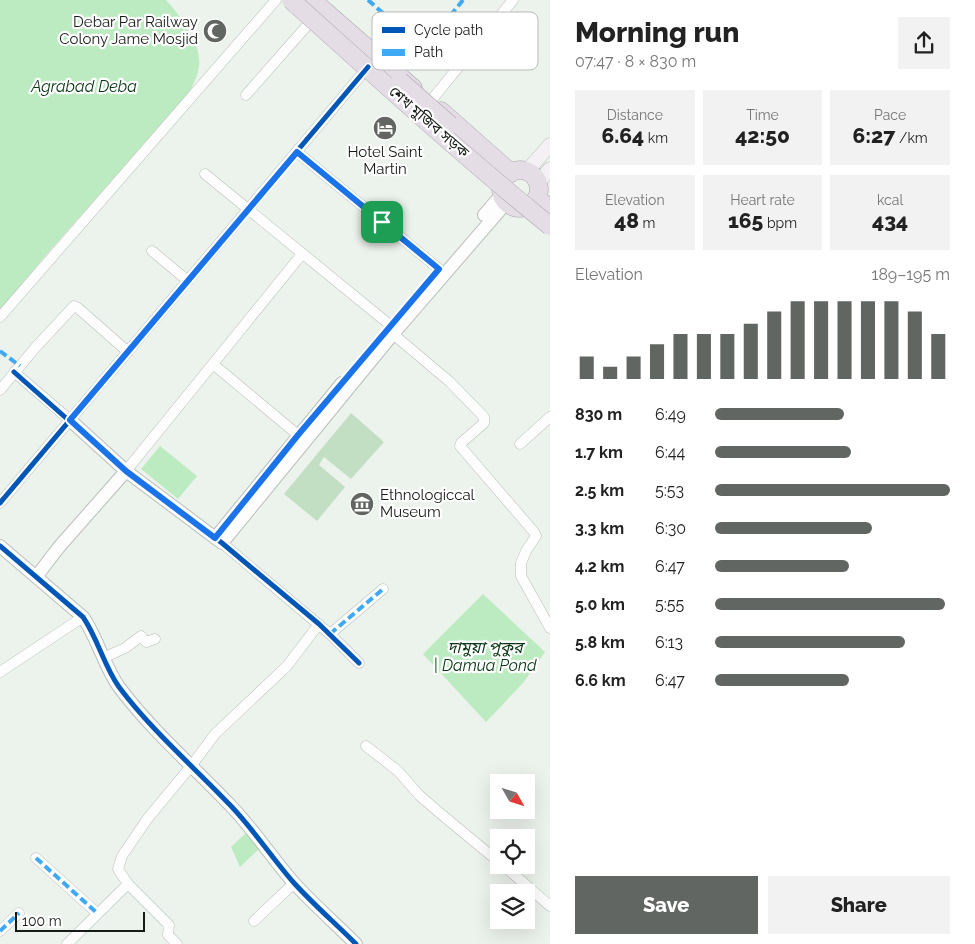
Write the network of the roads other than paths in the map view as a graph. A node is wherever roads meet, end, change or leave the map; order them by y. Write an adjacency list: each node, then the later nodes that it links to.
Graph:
1 (276, 0): 28 (street)
2 (290, 0): 7 (highway, শেখ মুজিব সড়ক); 23 (highway, bridge)
3 (304, 0): 9 (highway, bridge)
4 (312, 0): 8 (highway, শেখ মুজিব সড়ক)
5 (514, 0): 6 (street)
6 (504, 12)
7 (312, 20): 10 (highway, শেখ মুজিব সড়ক); 14 (street)
8 (372, 52)
9 (372, 58)
10 (368, 67): 17 (street); 20 (highway, শেখ মুজিব সড়ক)
11 (386, 70): 22 (highway, bridge)
12 (393, 70): 15 (highway, শেখ মুজিব সড়ক)
13 (456, 70): 15 (street)
14 (246, 95)
15 (430, 102): 20 (highway, শেখ মুজিব সড়ক)
16 (550, 145): 20 (main road)
17 (297, 152): 21 (street); 26 (street)
18 (550, 169): 20 (main road)
19 (205, 174): 21 (street)
20 (522, 191): 23 (highway, শেখ মুজিব সড়ক); 26 (street); 29 (street)
21 (248, 210): 25 (street); 27 (street)
22 (550, 214)
23 (550, 226)
24 (152, 251): 27 (street)
25 (302, 254): 29 (street); 31 (street)
26 (439, 269): 29 (street)
27 (188, 281): 30 (street)
28 (0, 317)
29 (391, 330): 36 (street); 40 (street); 46 (street)
30 (128, 352): 32 (street); 35 (street)
31 (213, 364): 36 (street); 38 (street)
32 (14, 372): 33 (street); 35 (street)
33 (0, 390)
34 (550, 417): 37 (street)
35 (70, 420): 38 (street); 39 (street)
36 (298, 435): 40 (street)
37 (520, 444)
38 (126, 471): 40 (street); 42 (street)
39 (0, 503)
40 (219, 540): 45 (street)
41 (0, 546): 42 (street)
42 (36, 577): 44 (street)
43 (383, 589): 47 (street)
44 (83, 617): 49 (street); 51 (street)
45 (319, 624): 47 (street); 53 (street)
46 (550, 628)
47 (330, 634): 50 (street)
48 (155, 639): 49 (street)
49 (103, 658): 53 (street)
50 (360, 663)
51 (0, 672)
52 (366, 746): 54 (street)
53 (192, 765): 57 (street); 58 (street)
54 (490, 855)
55 (36, 858): 61 (street)
56 (513, 874): 59 (street)
57 (294, 883): 62 (street); 66 (street)
58 (128, 884): 61 (street); 64 (street)
59 (550, 906)
60 (19, 913): 63 (street)
61 (97, 914): 65 (street)
62 (254, 921)
63 (0, 931)
64 (169, 941)
65 (67, 944)
66 (356, 944)

